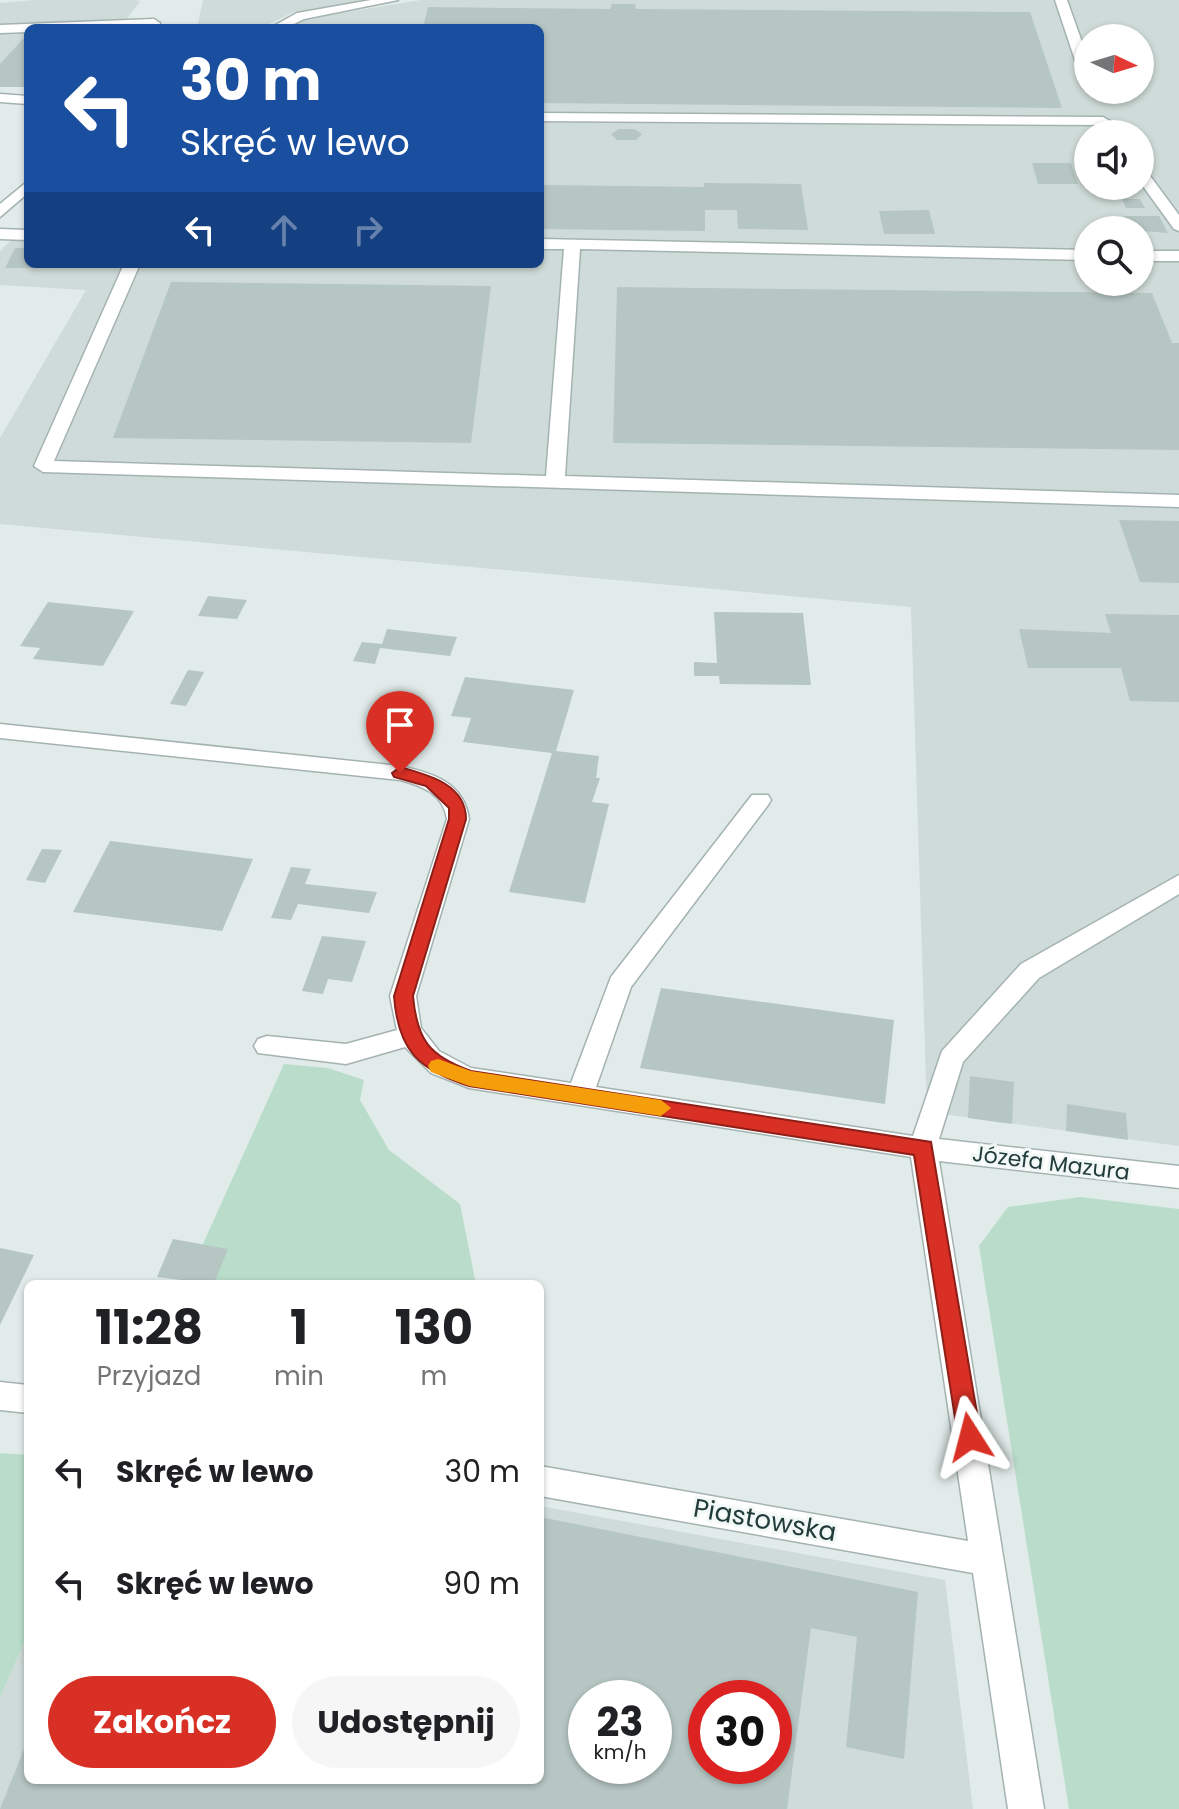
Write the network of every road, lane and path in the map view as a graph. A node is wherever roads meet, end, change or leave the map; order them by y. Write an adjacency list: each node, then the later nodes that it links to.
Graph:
1 (392, 0): 5 (street)
2 (1061, 0): 8 (street)
3 (155, 21): 4 (street)
4 (101, 24)
5 (284, 24)
6 (24, 28): 7 (street)
7 (0, 29)
8 (1074, 38)
9 (0, 98): 10 (street)
10 (24, 100)
11 (544, 117): 12 (street)
12 (1074, 121)
13 (24, 189): 15 (street)
14 (1154, 191): 16 (street)
15 (0, 212)
16 (1179, 226)
17 (0, 234): 18 (street)
18 (24, 235)
19 (544, 244): 20 (street)
20 (572, 245): 21 (street); 25 (street)
21 (1074, 255)
22 (1154, 256): 23 (street)
23 (1179, 256)
24 (130, 268): 25 (street)
25 (555, 481): 26 (street)
26 (1179, 501)
27 (0, 731): 30 (street)
28 (760, 800): 32 (street)
29 (1179, 883): 33 (street)
30 (412, 1035): 31 (street); 32 (street, Józefa Mazura)
31 (267, 1046)
32 (580, 1096): 33 (street, Józefa Mazura)
33 (923, 1148): 34 (street, Józefa Mazura); 38 (street)
34 (1179, 1177)
35 (0, 1396): 36 (street)
36 (24, 1399)
37 (544, 1482): 38 (street, Piastowska)
38 (990, 1560): 39 (street)
39 (1026, 1809)

